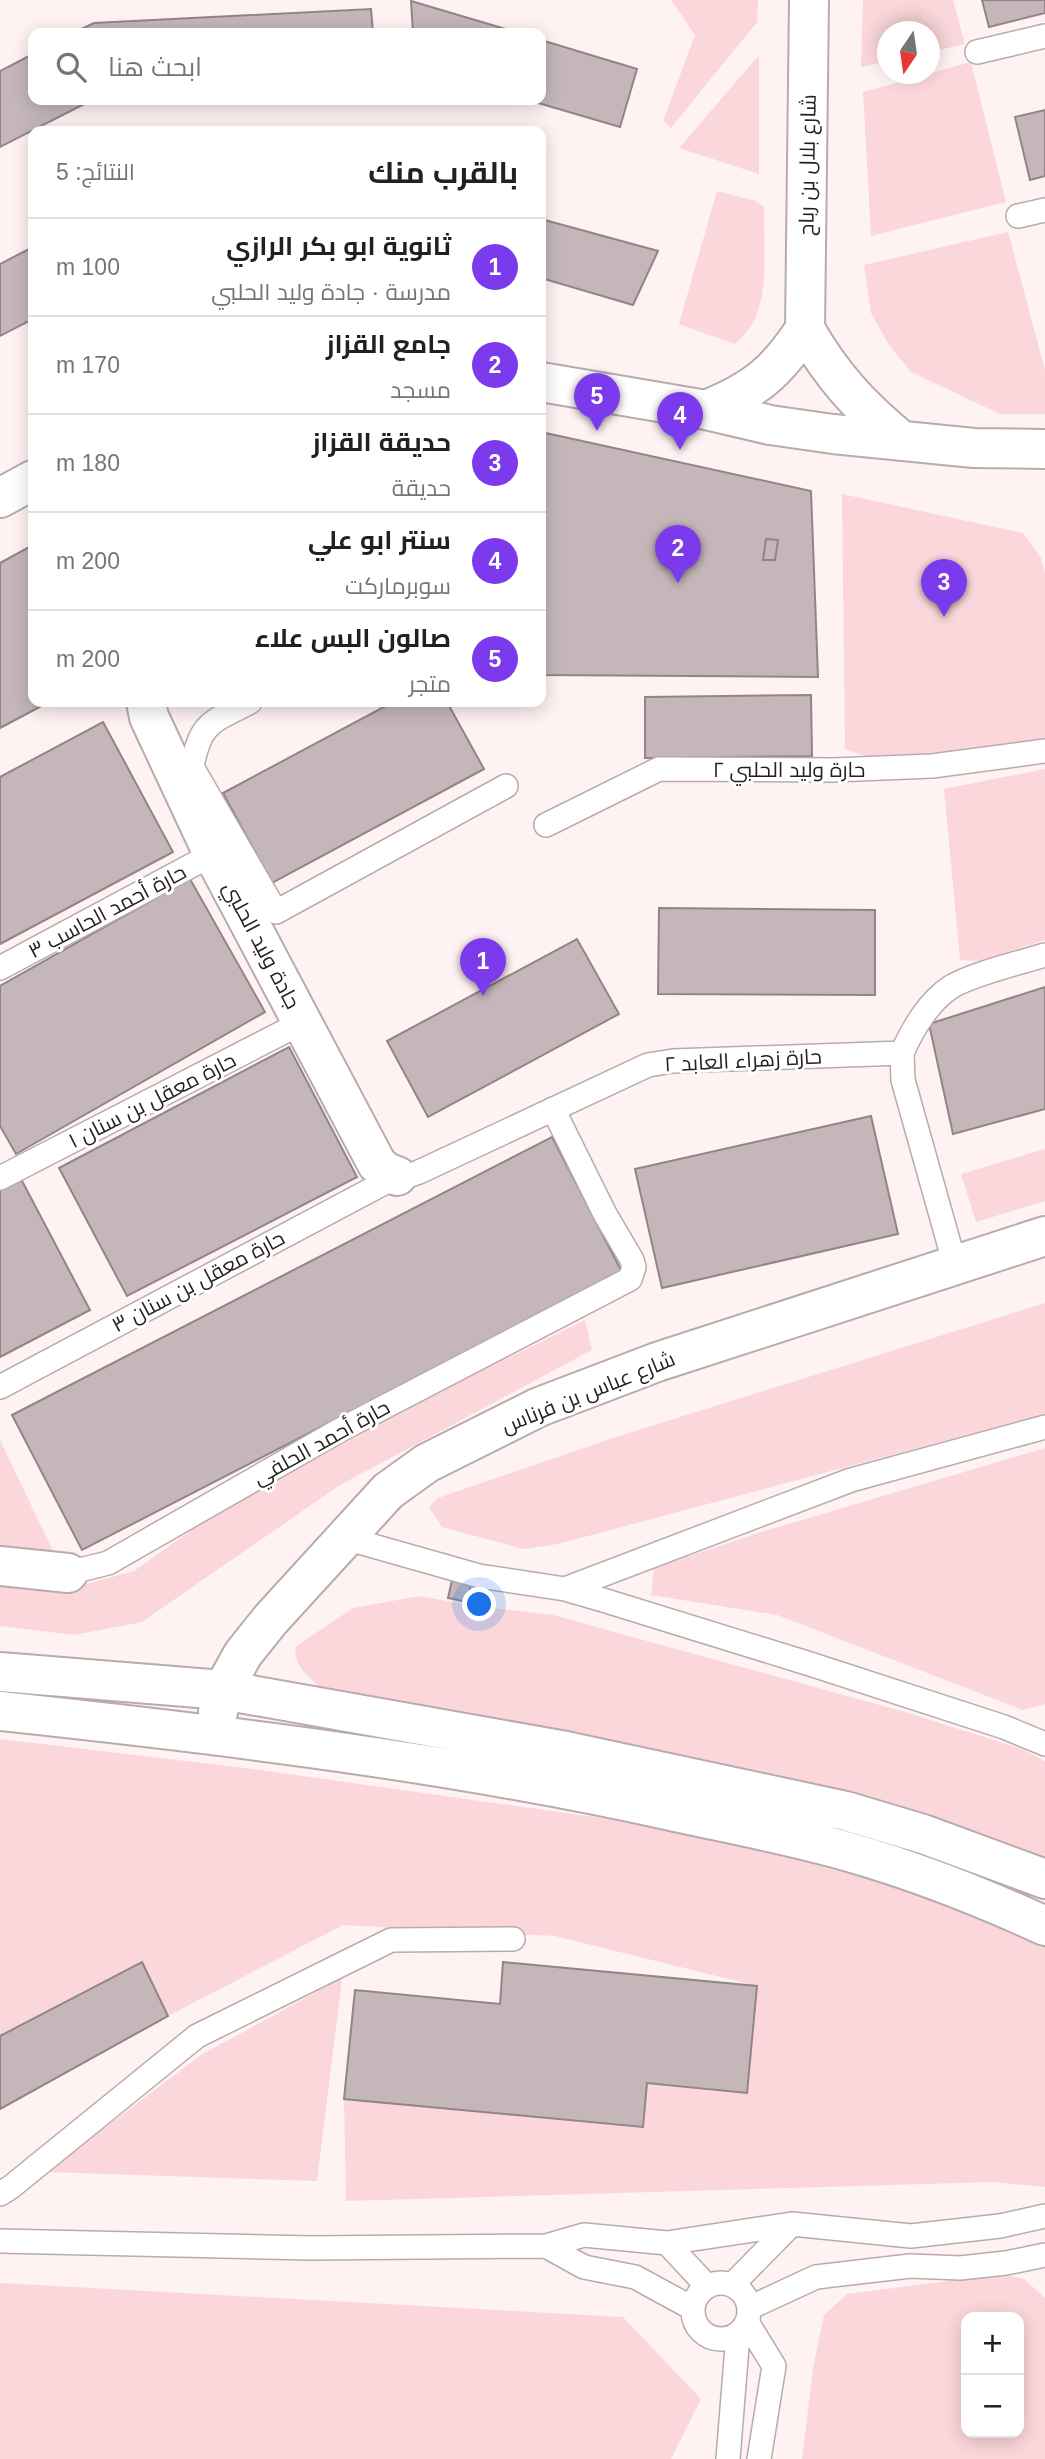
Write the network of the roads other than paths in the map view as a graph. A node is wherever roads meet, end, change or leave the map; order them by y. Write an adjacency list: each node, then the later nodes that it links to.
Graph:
1 (809, 0): 6 (main road, شارع بلال بن رباح)
2 (1045, 36): 3 (lane)
3 (977, 52)
4 (1045, 210): 5 (lane)
5 (1018, 216)
6 (805, 330): 8 (main road); 9 (main road)
7 (546, 383): 8 (main road)
8 (706, 410): 9 (main road)
9 (902, 441): 10 (main road)
10 (1043, 456)
11 (28, 483): 12 (main road)
12 (0, 498)
13 (147, 707): 18 (main road, جادة وليد الحلبي)
14 (241, 707): 16 (lane)
15 (1045, 751): 17 (lane, حارة وليد الحلبي ٢)
16 (506, 786)
17 (546, 825)
18 (213, 854): 20 (lane, حارة أحمد الحاسب ٣); 21 (main road, جادة وليد الحلبي)
19 (1045, 955): 22 (lane)
20 (0, 968)
21 (303, 1022): 24 (main road, جادة وليد الحلبي); 25 (lane, حارة معقل بن سنان ١)
22 (902, 1053): 23 (lane, حارة زهراء العابد ٢); 27 (lane)
23 (553, 1109): 24 (lane, حارة زهراء العابد ٢); 32 (lane, حارة أحمد الحلفي)
24 (397, 1176): 28 (lane, حارة معقل بن سنان ٣)
25 (0, 1178)
26 (1045, 1236): 27 (main road, شارع عباس بن فرناس)
27 (956, 1265): 30 (main road, شارع عباس بن فرناس)
28 (0, 1387)
29 (1045, 1427): 33 (lane)
30 (345, 1538): 33 (lane); 35 (main road, شارع عباس بن فرناس)
31 (0, 1566): 32 (main road)
32 (68, 1573)
33 (565, 1590): 38 (lane)
34 (0, 1672): 35 (main road)
35 (223, 1690): 37 (main road, شارع عباس بن فرناس); 39 (main road)
36 (0, 1711): 37 (main road)
37 (212, 1734): 40 (main road)
38 (1040, 1740)
39 (1045, 1880)
40 (1045, 1926)
41 (513, 1939): 42 (lane)
42 (0, 2194)
43 (1045, 2216): 44 (lane)
44 (792, 2224): 46 (lane); 49 (lane)
45 (0, 2241): 47 (lane)
46 (667, 2243): 47 (lane); 50 (lane)
47 (546, 2246): 51 (lane)
48 (1045, 2255): 52 (lane)
49 (732, 2285): 50 (lane); 52 (lane)
50 (706, 2286): 51 (lane)
51 (692, 2308): 52 (lane)
52 (744, 2321): 53 (lane); 54 (lane)
53 (728, 2459)
54 (759, 2459)

